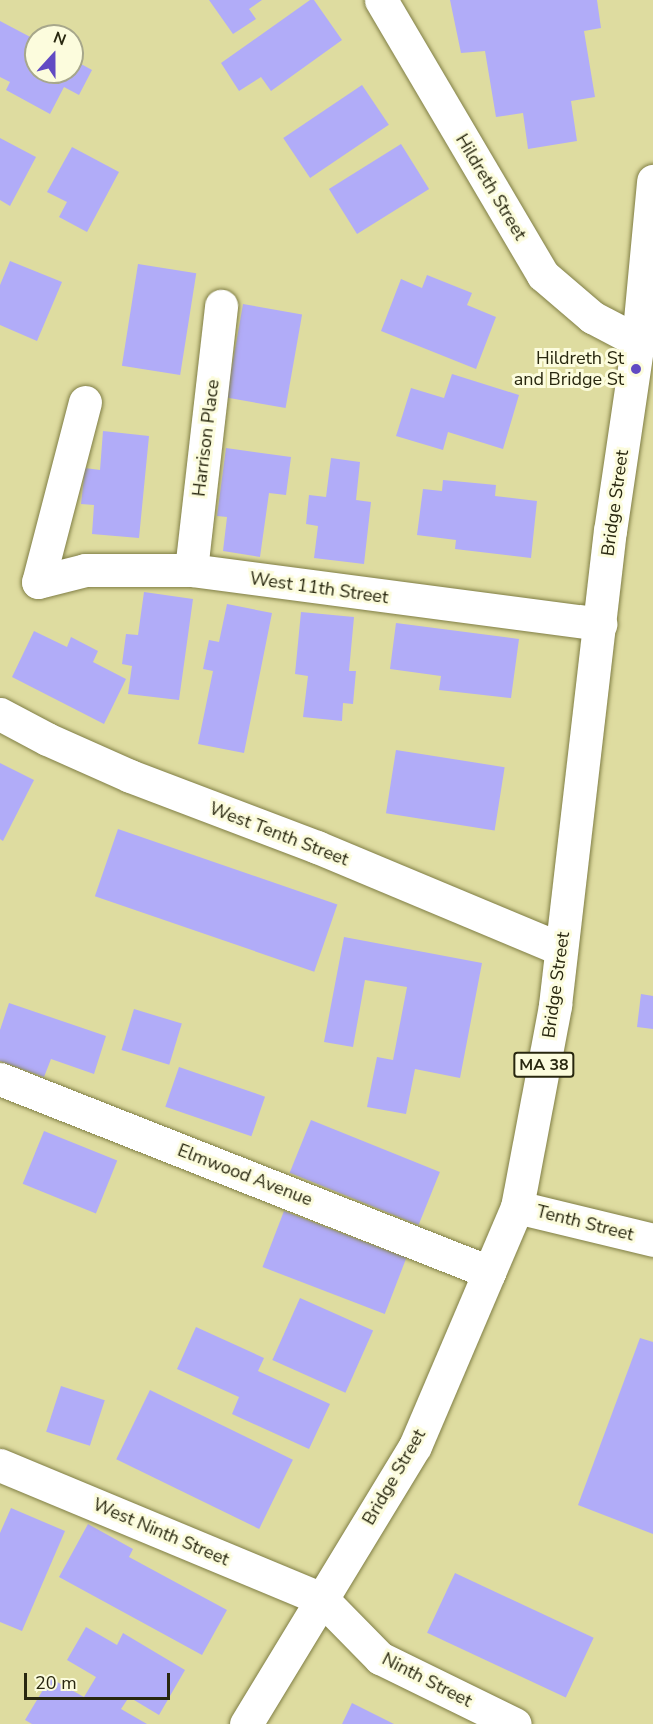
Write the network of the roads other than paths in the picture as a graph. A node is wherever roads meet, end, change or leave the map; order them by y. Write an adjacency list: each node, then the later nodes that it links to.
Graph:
1 (381, 0): 4 (street, Hildreth Street)
2 (653, 181): 4 (street, Bridge Street / MA 38)
3 (221, 306): 6 (street, Harrison Place)
4 (645, 343): 7 (street, Bridge Street / MA 38)
5 (85, 402): 6 (street, West 11th Street)
6 (191, 570): 7 (street, West 11th Street)
7 (600, 624): 9 (street, Bridge Street / MA 38)
8 (0, 714): 9 (street, West Tenth Street)
9 (561, 949): 11 (street, Bridge Street / MA 38)
10 (0, 1079): 13 (street, Elmwood Avenue)
11 (517, 1207): 12 (street, Tenth Street); 13 (street, Bridge Street / MA 38)
12 (653, 1240)
13 (489, 1272): 15 (street, Bridge Street / MA 38)
14 (0, 1465): 15 (street, West Ninth Street)
15 (322, 1599): 16 (street, Bridge Street / MA 38); 17 (street, Ninth Street)
16 (246, 1724)
17 (514, 1724)

